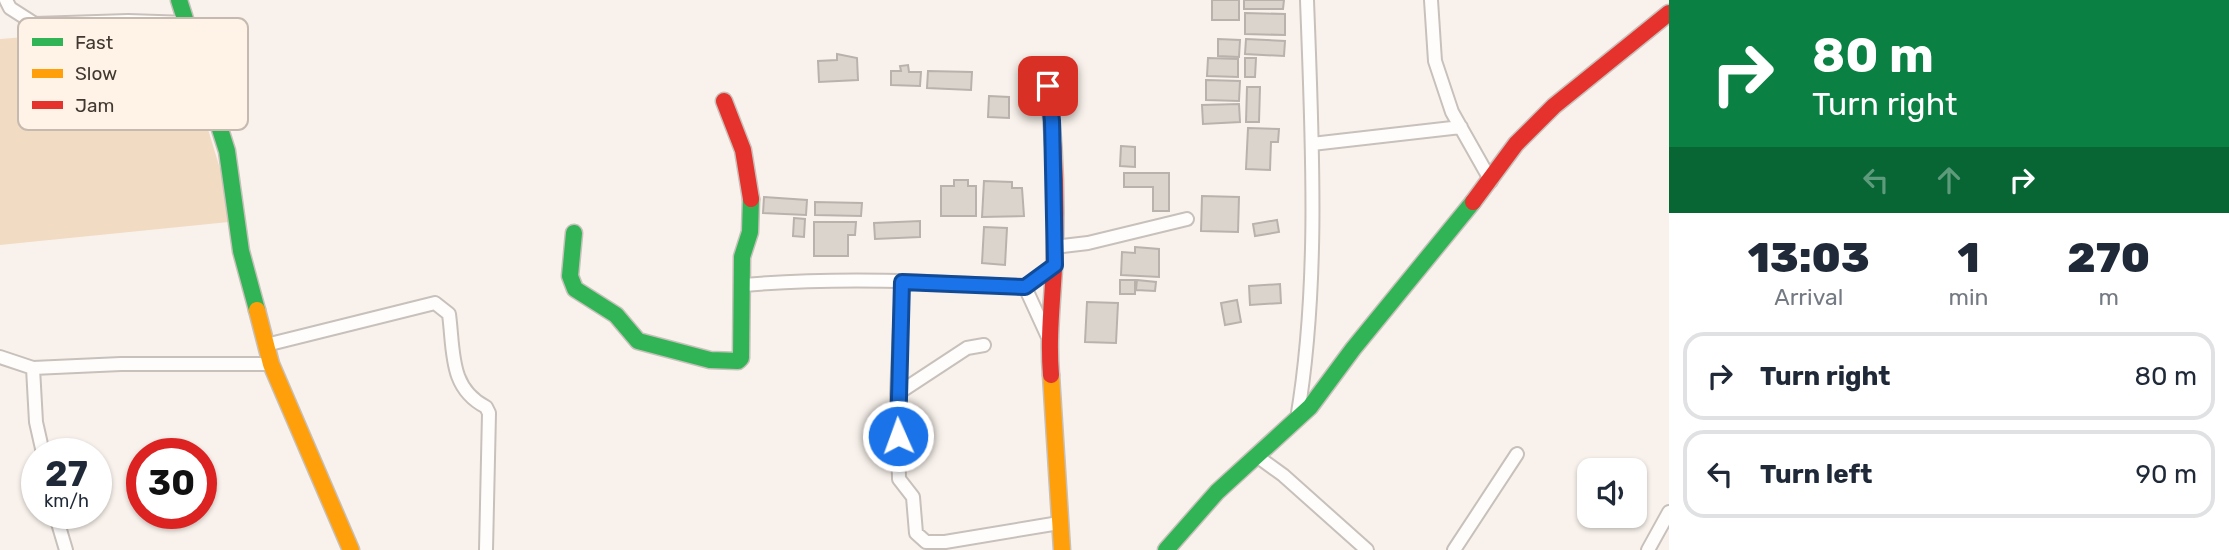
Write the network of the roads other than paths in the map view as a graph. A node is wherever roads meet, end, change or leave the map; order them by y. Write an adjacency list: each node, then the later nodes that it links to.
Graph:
1 (6, 0): 6 (street)
2 (179, 0): 7 (street)
3 (1307, 0): 12 (street)
4 (1431, 0): 10 (street)
5 (1669, 13): 13 (street)
6 (26, 18)
7 (186, 18)
8 (1048, 86): 16 (street)
9 (723, 101): 19 (street)
10 (1461, 127): 12 (street); 13 (street)
11 (221, 130): 22 (street)
12 (1312, 144): 28 (street)
13 (1490, 181): 28 (street)
14 (1187, 219): 16 (street)
15 (573, 233): 19 (street)
16 (1054, 247): 17 (street)
17 (1055, 265): 20 (street); 21 (street)
18 (902, 282): 19 (street); 20 (street); 27 (street)
19 (744, 285)
20 (1025, 287): 21 (street)
21 (1048, 337): 33 (street)
22 (266, 345): 25 (street); 37 (street)
23 (984, 345): 27 (street)
24 (0, 357): 26 (street)
25 (271, 364): 26 (street); 36 (street)
26 (33, 368): 29 (street)
27 (897, 394): 33 (street)
28 (1297, 420): 31 (street)
29 (40, 438)
30 (1517, 454): 41 (street)
31 (1258, 457): 39 (street); 40 (street)
32 (1669, 512): 42 (street)
33 (1059, 523): 38 (street)
34 (60, 529): 35 (street)
35 (66, 550)
36 (351, 550)
37 (486, 550)
38 (1062, 550)
39 (1166, 550)
40 (1367, 550)
41 (1454, 550)
42 (1648, 550)

